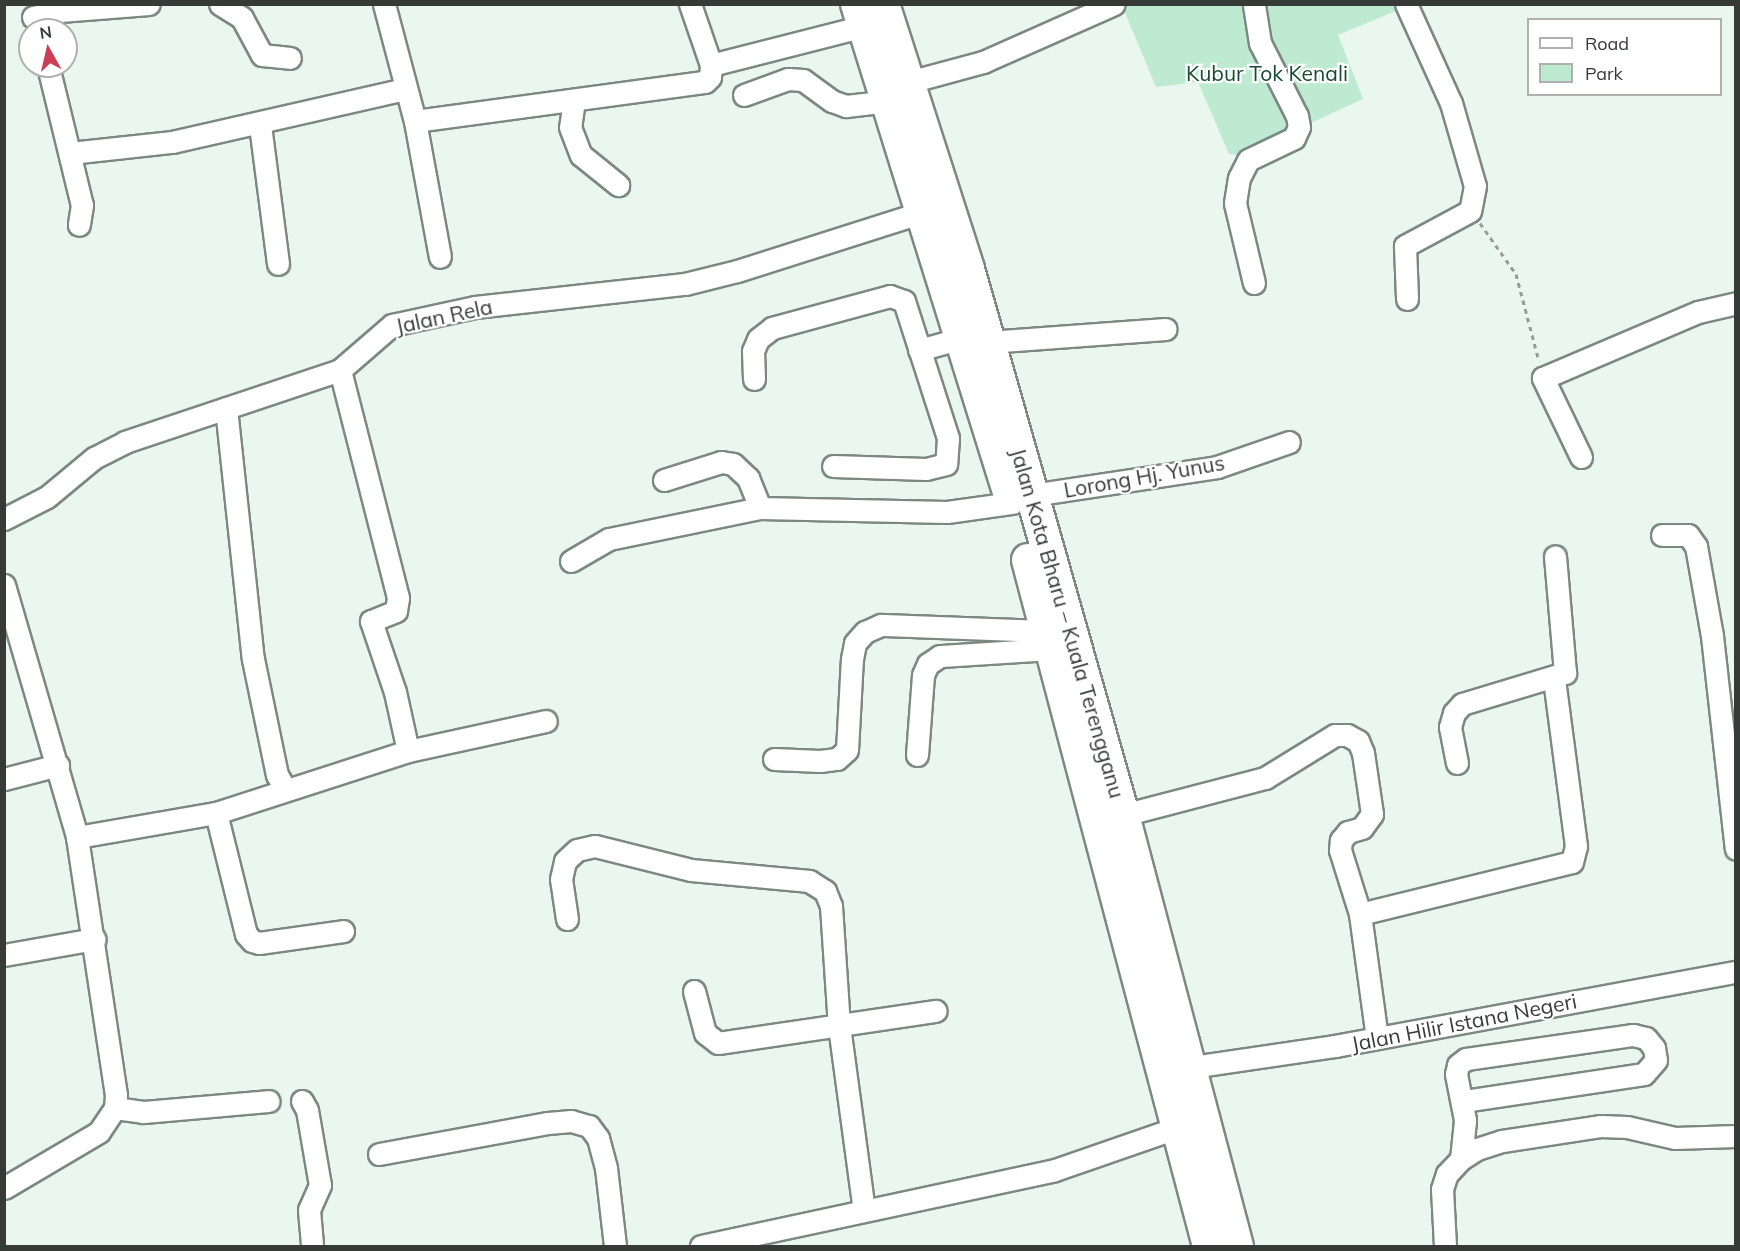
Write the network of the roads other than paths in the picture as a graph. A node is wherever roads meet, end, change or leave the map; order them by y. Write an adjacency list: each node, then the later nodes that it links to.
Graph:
1 (149, 4): 9 (street)
2 (220, 4): 10 (street)
3 (384, 4): 13 (street)
4 (690, 4): 11 (street)
5 (1114, 4): 14 (street)
6 (1254, 4): 25 (street)
7 (1406, 4): 26 (street)
8 (868, 12): 11 (street); 14 (highway, Jalan Kota Bharu – Kuala Terengganu)
9 (31, 17)
10 (290, 58)
11 (711, 64): 16 (street)
12 (51, 78): 19 (street)
13 (406, 89): 17 (street); 18 (street)
14 (899, 92): 15 (street); 21 (highway, Jalan Kota Bharu – Kuala Terengganu); 29 (highway, Jalan Kota Bharu – Kuala Terengganu)
15 (744, 95)
16 (574, 100): 17 (street); 20 (street)
17 (415, 121): 23 (street)
18 (260, 125): 19 (street); 24 (street)
19 (70, 153): 22 (street)
20 (618, 185)
21 (923, 212): 29 (highway, Jalan Kota Bharu – Kuala Terengganu); 31 (street, Jalan Rela)
22 (79, 225)
23 (440, 257)
24 (278, 264)
25 (1254, 283)
26 (1407, 299)
27 (1736, 303): 35 (street)
28 (1166, 329): 29 (street)
29 (975, 340): 30 (street); 38 (highway, Jalan Kota Bharu – Kuala Terengganu)
30 (919, 350): 32 (street); 36 (street)
31 (340, 370): 33 (street, Jalan Rela); 48 (street)
32 (754, 379)
33 (226, 408): 40 (street, Jalan Rela); 54 (street)
34 (1289, 442): 38 (street, Lorong Hj. Yunus)
35 (1581, 457)
36 (834, 466)
37 (664, 480): 39 (street)
38 (1022, 499): 39 (street, Lorong Hj. Yunus); 45 (highway, Jalan Kota Bharu – Kuala Terengganu); 56 (highway, Jalan Kota Bharu – Kuala Terengganu)
39 (760, 508): 43 (street, Lorong Hj. Yunus)
40 (4, 519)
41 (1662, 535): 58 (street)
42 (1555, 556): 46 (street)
43 (571, 561)
44 (4, 585): 52 (street)
45 (1049, 640): 49 (street); 50 (street); 74 (highway, Jalan Kota Bharu – Kuala Terengganu)
46 (1554, 680): 51 (street); 59 (street)
47 (546, 721): 48 (street)
48 (408, 751): 54 (street)
49 (917, 755)
50 (774, 759)
51 (1457, 763)
52 (58, 765): 53 (street); 57 (street)
53 (4, 779)
54 (286, 790): 55 (street)
55 (216, 813): 57 (street); 61 (street)
56 (1122, 815): 59 (street); 69 (highway, Jalan Kota Bharu – Kuala Terengganu)
57 (77, 837): 62 (street)
58 (1736, 849)
59 (1360, 914): 68 (street)
60 (567, 920): 67 (street)
61 (343, 931)
62 (95, 939): 63 (street); 73 (street)
63 (4, 955)
64 (1736, 972): 68 (street, Jalan Hilir Istana Negeri)
65 (694, 991): 67 (street)
66 (936, 1011): 67 (street)
67 (839, 1026): 79 (street)
68 (1377, 1038): 69 (street, Jalan Hilir Istana Negeri)
69 (1191, 1067): 84 (highway, Jalan Kota Bharu – Kuala Terengganu)
70 (269, 1101): 73 (street)
71 (302, 1101): 80 (street)
72 (1462, 1101): 72 (street); 77 (street)
73 (115, 1108): 78 (street)
74 (1179, 1127): 79 (street); 83 (highway, Jalan Kota Bharu – Kuala Terengganu)
75 (1736, 1136): 77 (street)
76 (379, 1154): 81 (street)
77 (1461, 1159): 85 (street)
78 (4, 1188)
79 (864, 1210): 82 (street)
80 (312, 1246)
81 (615, 1246)
82 (701, 1246)
83 (1209, 1246)
84 (1237, 1246)
85 (1445, 1246)

